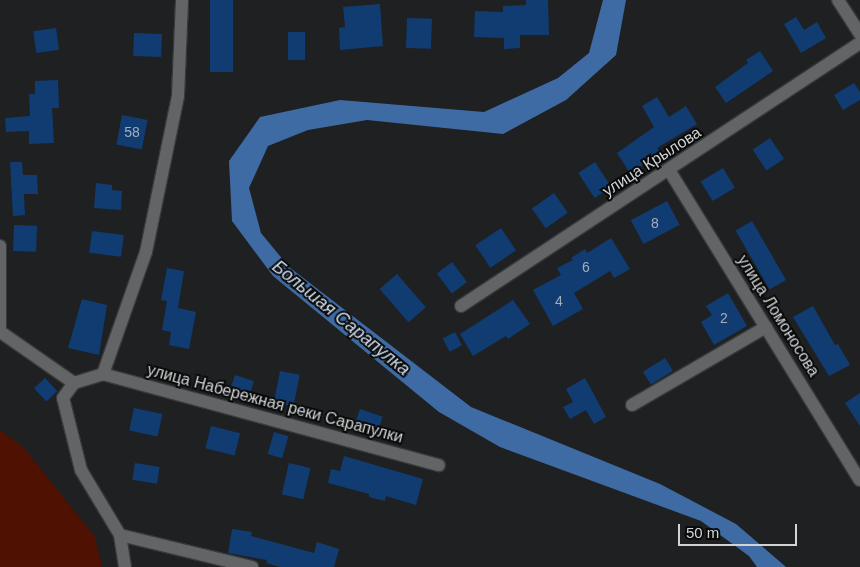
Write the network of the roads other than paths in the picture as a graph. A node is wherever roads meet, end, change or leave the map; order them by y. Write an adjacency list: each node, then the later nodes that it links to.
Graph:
1 (182, 0): 10 (street)
2 (838, 0): 3 (street)
3 (860, 34)
4 (860, 43): 5 (street, улица Крылова)
5 (669, 170): 7 (street, улица Крылова); 8 (street, улица Ломоносова)
6 (0, 246): 9 (street)
7 (461, 306)
8 (766, 327): 12 (street); 14 (street, улица Ломоносова)
9 (1, 333): 11 (street)
10 (104, 374): 11 (street); 13 (street, улица Набережная реки Сарапулки)
11 (74, 384): 15 (street)
12 (632, 404)
13 (439, 465)
14 (860, 480)
15 (120, 535): 16 (street); 17 (street)
16 (125, 567)
17 (252, 567)

